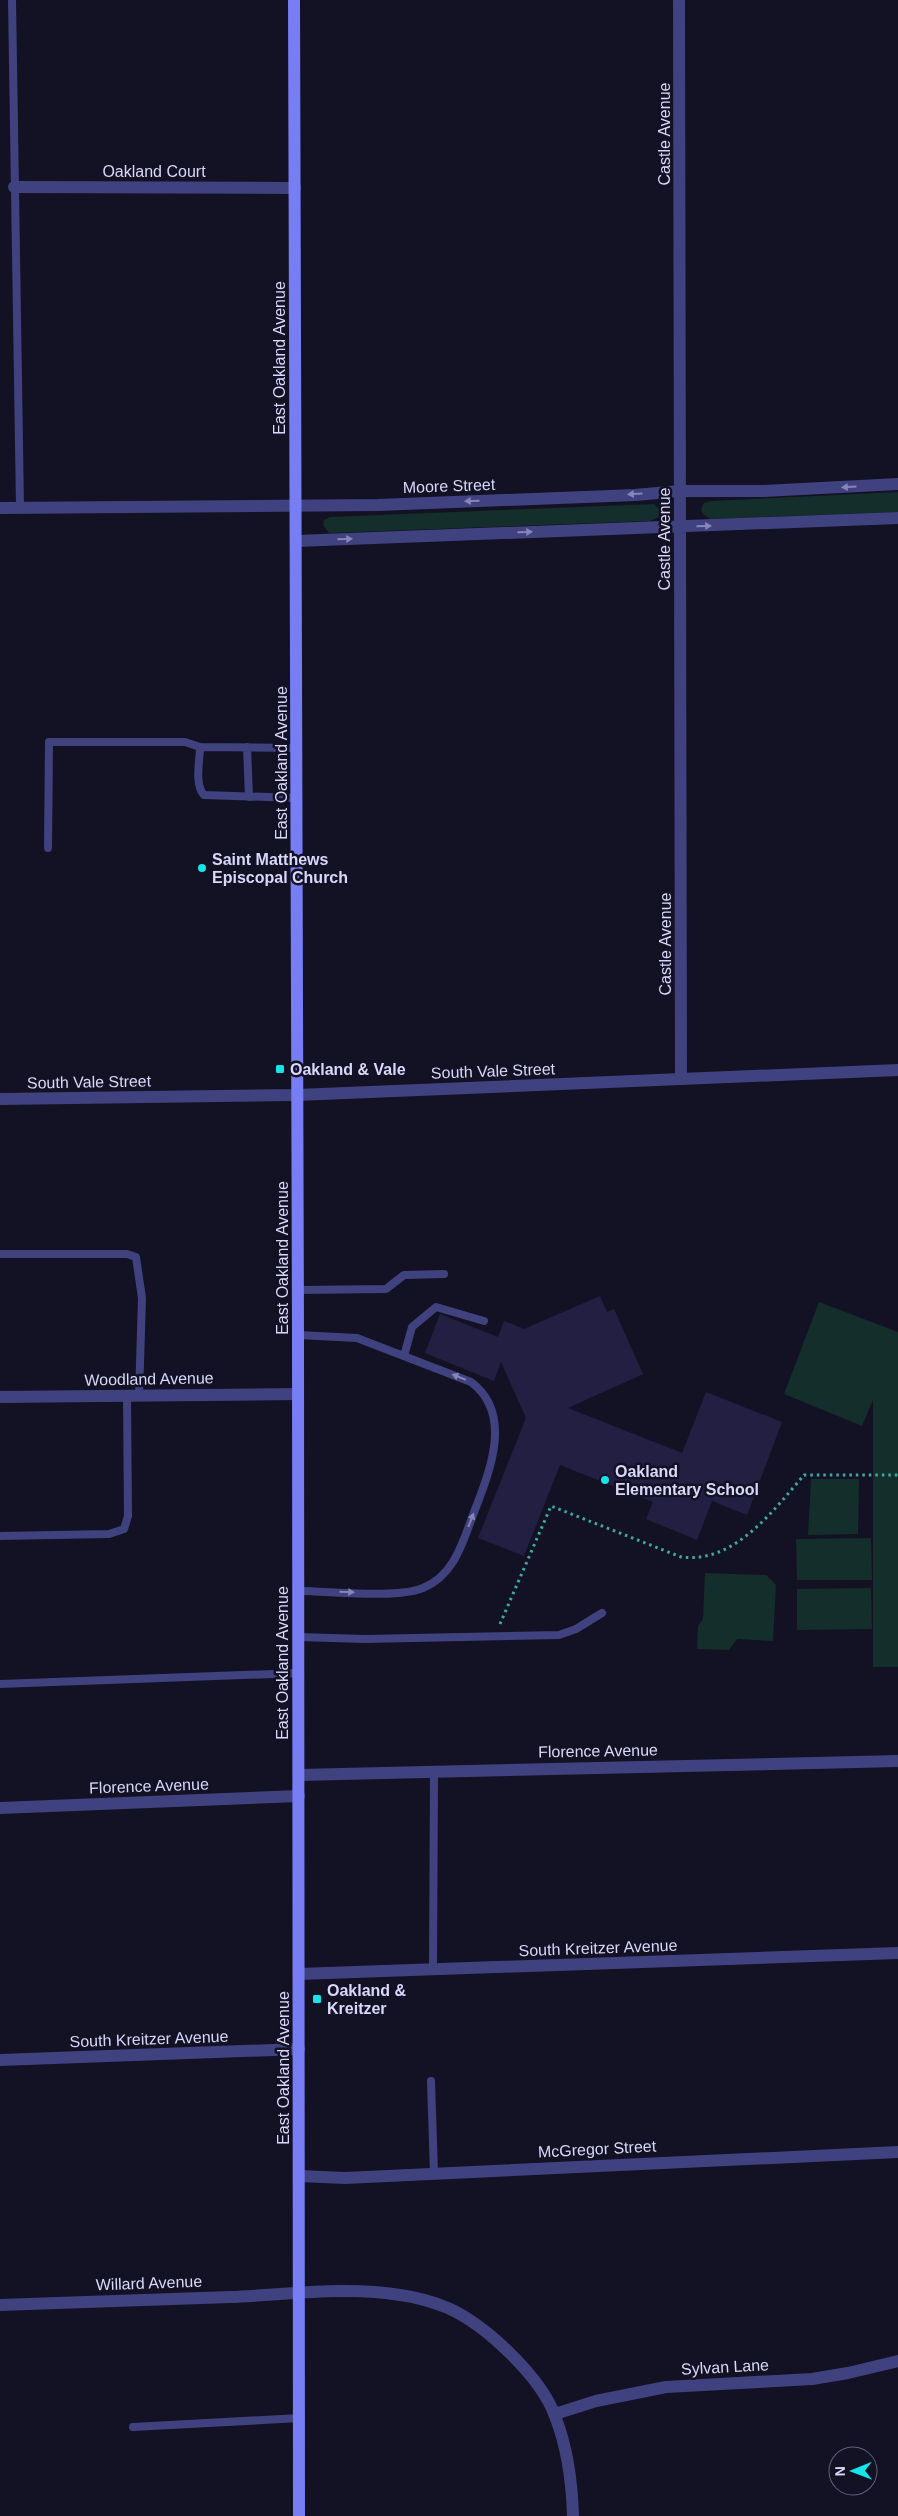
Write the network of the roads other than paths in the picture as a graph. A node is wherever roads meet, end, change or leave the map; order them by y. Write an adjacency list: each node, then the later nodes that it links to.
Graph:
1 (12, 0): 4 (lane)
2 (294, 0): 5 (main road, East Oakland Avenue)
3 (679, 0): 7 (street, Castle Avenue)
4 (14, 187): 5 (street, Oakland Court); 10 (lane)
5 (295, 188): 8 (main road, East Oakland Avenue)
6 (898, 484): 7 (street, Moore Street, one-way to 7)
7 (680, 491): 8 (street, Moore Street, one-way to 8); 12 (street, Castle Avenue)
8 (296, 507): 10 (street, Moore Street); 13 (main road, East Oakland Avenue)
9 (0, 508): 10 (street, Moore Street)
10 (20, 508)
11 (898, 518): 12 (street, one-way to 11)
12 (680, 527): 13 (street, one-way to 12); 21 (street, Castle Avenue)
13 (296, 541): 16 (main road, East Oakland Avenue)
14 (200, 747): 15 (lane); 17 (lane); 19 (lane)
15 (247, 747): 16 (lane); 17 (lane)
16 (297, 748): 18 (main road, East Oakland Avenue)
17 (249, 797): 18 (lane)
18 (297, 798): 22 (main road, East Oakland Avenue)
19 (48, 848)
20 (898, 1070): 21 (street, South Vale Street)
21 (681, 1079): 22 (street, South Vale Street)
22 (297, 1095): 23 (street, South Vale Street); 26 (main road, East Oakland Avenue)
23 (0, 1100)
24 (0, 1254): 31 (lane)
25 (444, 1274): 26 (lane)
26 (298, 1290): 28 (main road, East Oakland Avenue)
27 (484, 1321): 29 (lane)
28 (298, 1335): 29 (lane); 30 (main road, East Oakland Avenue)
29 (404, 1356): 34 (lane, one-way to 29)
30 (298, 1394): 31 (street, Woodland Avenue); 34 (main road, East Oakland Avenue)
31 (133, 1396): 32 (street, Woodland Avenue); 33 (lane)
32 (0, 1397)
33 (0, 1536)
34 (299, 1591): 36 (main road, East Oakland Avenue)
35 (602, 1613): 36 (lane)
36 (298, 1637): 37 (main road, East Oakland Avenue)
37 (298, 1673): 38 (lane); 41 (main road, East Oakland Avenue)
38 (0, 1684)
39 (898, 1761): 40 (street, Florence Avenue)
40 (434, 1772): 41 (street, Florence Avenue); 45 (lane)
41 (299, 1775): 42 (main road, East Oakland Avenue)
42 (299, 1796): 43 (street, Florence Avenue); 46 (main road, East Oakland Avenue)
43 (0, 1808)
44 (898, 1953): 45 (street, South Kreitzer Avenue)
45 (433, 1970): 46 (street, South Kreitzer Avenue)
46 (299, 1974): 47 (main road, East Oakland Avenue)
47 (299, 2049): 48 (street, South Kreitzer Avenue); 52 (main road, East Oakland Avenue)
48 (0, 2060)
49 (431, 2080): 51 (lane)
50 (898, 2152): 51 (street, McGregor Street)
51 (434, 2173): 52 (street, McGregor Street)
52 (298, 2176): 53 (main road, East Oakland Avenue)
53 (299, 2294): 54 (street, Willard Avenue); 56 (street, Willard Avenue); 57 (main road, East Oakland Avenue)
54 (0, 2305)
55 (898, 2361): 56 (street, Sylvan Lane)
56 (555, 2414): 60 (street, Willard Avenue)
57 (300, 2418): 58 (lane); 59 (main road, East Oakland Avenue)
58 (133, 2426)
59 (299, 2516)
60 (573, 2516)

